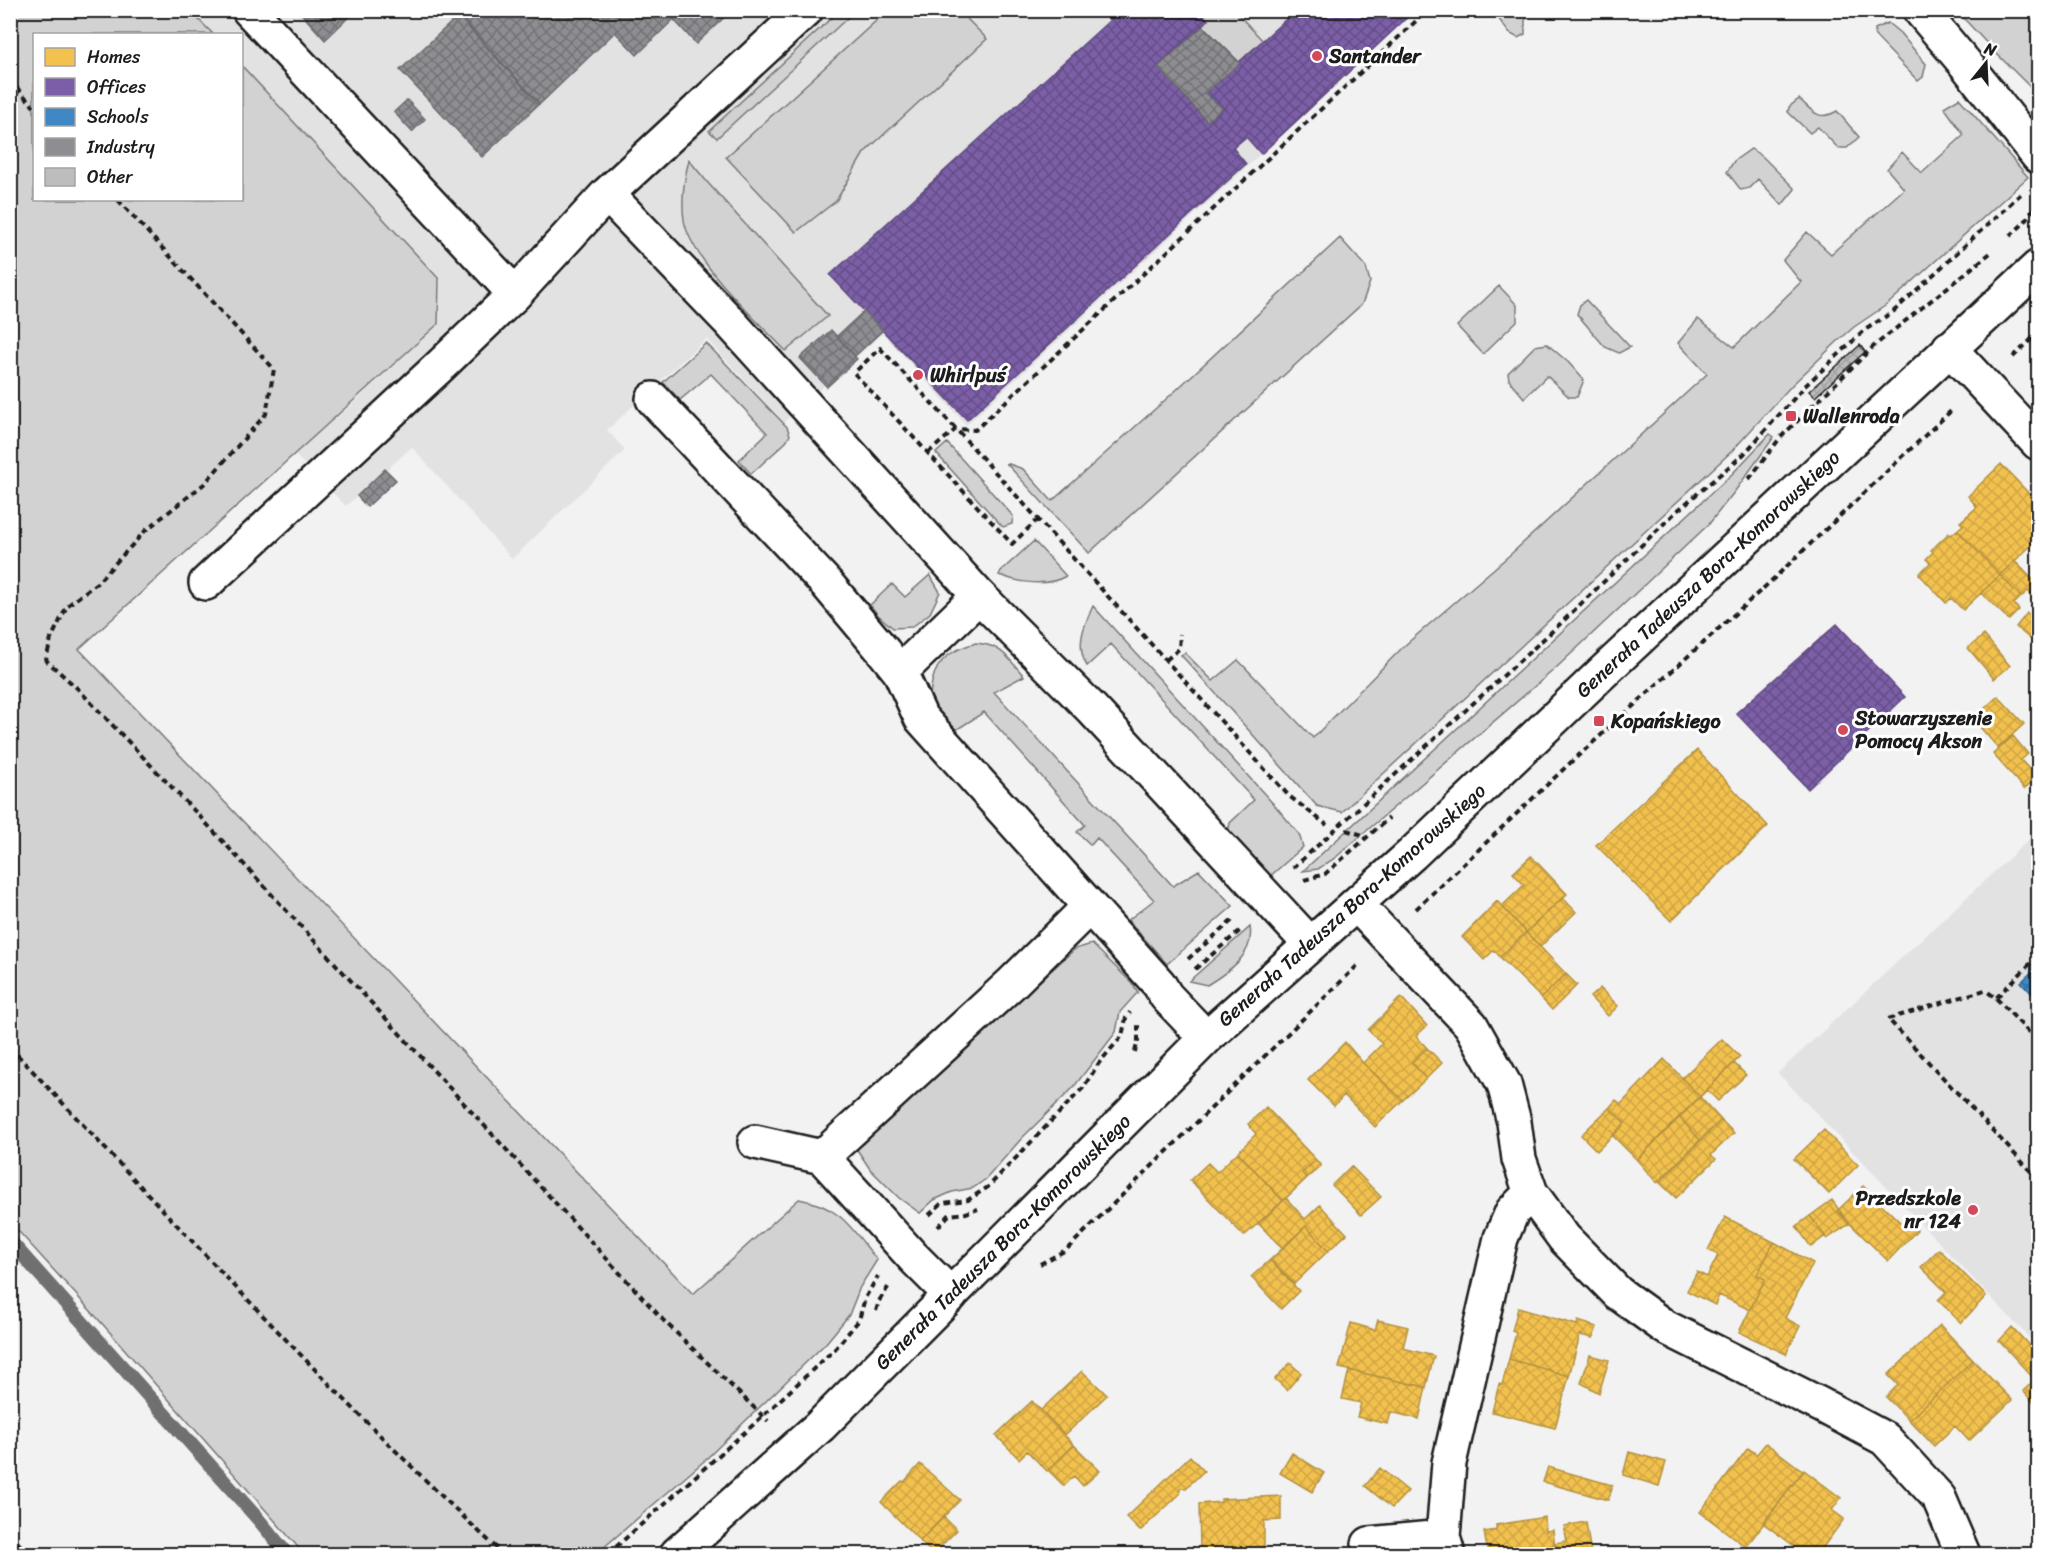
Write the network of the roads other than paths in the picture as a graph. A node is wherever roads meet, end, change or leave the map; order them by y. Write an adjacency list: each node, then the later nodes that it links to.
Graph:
1 (249, 10): 7 (street)
2 (806, 10): 5 (street)
3 (1920, 10): 4 (street)
4 (2038, 156)
5 (607, 194): 7 (street); 12 (street)
6 (2038, 267): 8 (street, Generała Tadeusza Bora-Komorowskiego)
7 (514, 294): 11 (street)
8 (1949, 348): 10 (street); 14 (street, Generała Tadeusza Bora-Komorowskiego)
9 (653, 399): 13 (street)
10 (2038, 443)
11 (206, 583)
12 (979, 596): 13 (street); 16 (street)
13 (900, 672): 15 (street)
14 (1356, 904): 16 (street, Generała Tadeusza Bora-Komorowskiego); 20 (street)
15 (1089, 907): 17 (street); 19 (street)
16 (1310, 944): 17 (street, Generała Tadeusza Bora-Komorowskiego)
17 (1206, 1038): 21 (street, Generała Tadeusza Bora-Komorowskiego)
18 (755, 1142): 19 (street)
19 (822, 1157): 21 (street)
20 (1531, 1193): 23 (street); 25 (street)
21 (951, 1294): 24 (street, Generała Tadeusza Bora-Komorowskiego)
22 (1369, 1544): 23 (street)
23 (1446, 1546)
24 (677, 1554)
25 (1964, 1554)

